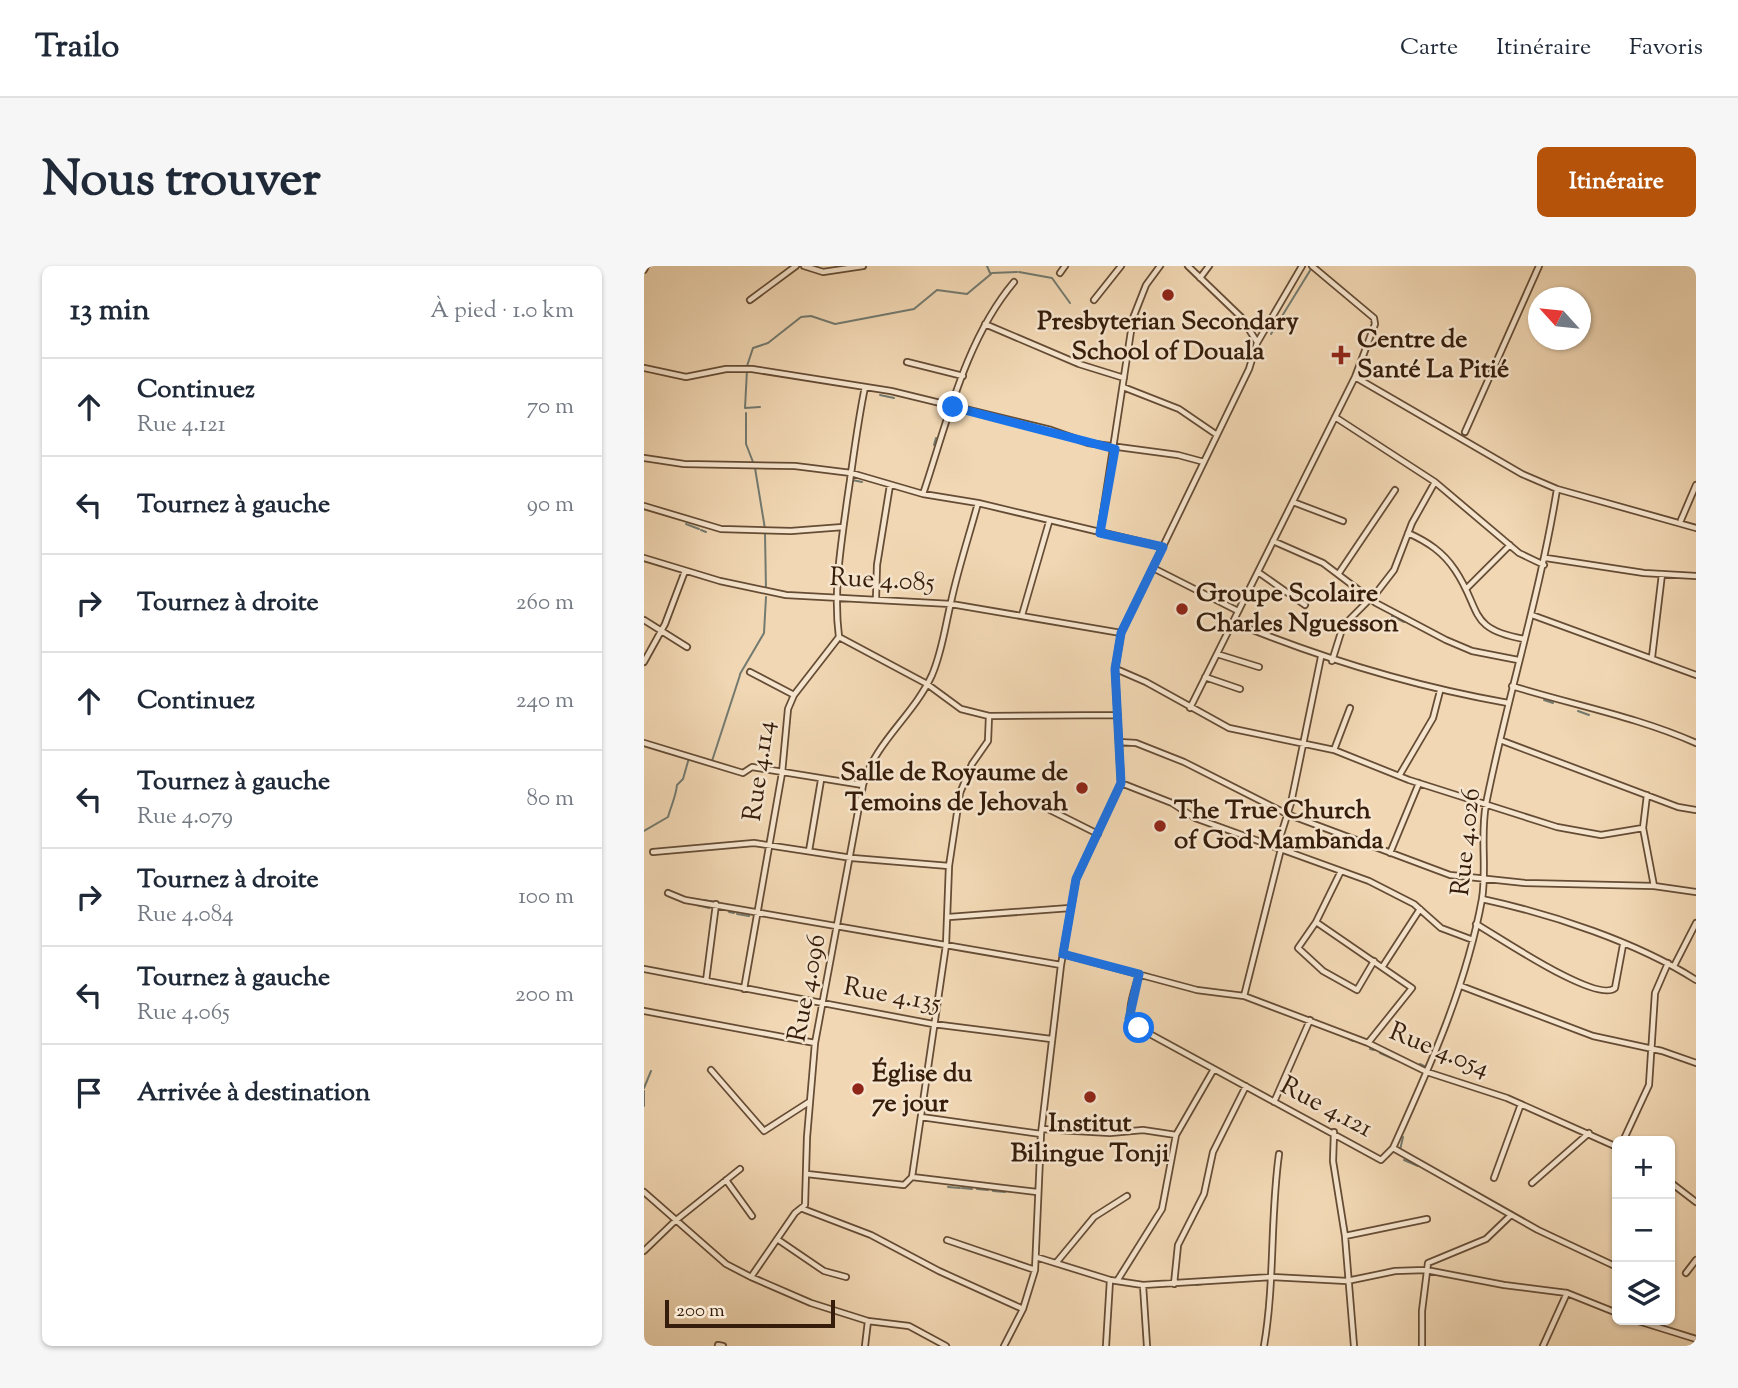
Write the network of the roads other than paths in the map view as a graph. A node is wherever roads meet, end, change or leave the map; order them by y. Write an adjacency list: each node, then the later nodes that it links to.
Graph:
1 (796, 266): 15 (street)
2 (804, 266): 3 (street)
3 (863, 266)
4 (1065, 266): 12 (street)
5 (1121, 266): 16 (street)
6 (1160, 266): 23 (street)
7 (1188, 266): 13 (street)
8 (1209, 266): 13 (street)
9 (1302, 266): 18 (street)
10 (1312, 266): 22 (street)
11 (1539, 266): 28 (street)
12 (1060, 273)
13 (1200, 278): 18 (street)
14 (1014, 282): 17 (street)
15 (750, 300)
16 (1094, 300)
17 (985, 324): 21 (street); 23 (street)
18 (1257, 343): 29 (street)
19 (907, 362): 21 (street)
20 (644, 368): 24 (street)
21 (963, 376): 26 (street)
22 (1355, 377): 27 (street); 37 (street)
23 (1125, 378): 25 (street)
24 (865, 387): 26 (street); 33 (street)
25 (1123, 387): 29 (street); 30 (street)
26 (953, 407): 30 (street); 39 (street)
27 (1335, 417): 34 (street); 40 (street)
28 (1465, 432)
29 (1217, 435): 32 (street)
30 (1115, 449): 32 (street); 48 (street)
31 (644, 458): 33 (street)
32 (1204, 462): 52 (street)
33 (851, 473): 35 (street); 46 (street)
34 (1435, 482): 49 (street); 51 (street)
35 (890, 485): 39 (street); 64 (street)
36 (1696, 485): 43 (street)
37 (1557, 489): 47 (street); 54 (street, Rue 4.026)
38 (1395, 491): 59 (street)
39 (923, 494): 41 (street)
40 (1293, 502): 44 (street); 50 (street)
41 (978, 503): 45 (street); 66 (street, Rue 4.096)
42 (644, 506): 46 (street)
43 (1681, 520)
44 (1343, 521)
45 (1049, 522): 48 (street); 69 (street)
46 (843, 527): 63 (street)
47 (1696, 528)
48 (1100, 533): 52 (street)
49 (1409, 533): 62 (street); 65 (street)
50 (1273, 541): 58 (street); 59 (street)
51 (1510, 545): 55 (street); 62 (street)
52 (1163, 547): 56 (street)
53 (644, 558): 57 (street, Rue 4.085)
54 (1546, 558): 55 (street, Rue 4.026); 60 (street)
55 (1544, 565): 70 (street, Rue 4.026)
56 (1153, 568): 68 (street); 74 (street)
57 (685, 571): 63 (street, Rue 4.085); 73 (street)
58 (1258, 572): 67 (street); 68 (street)
59 (1339, 573): 65 (street)
60 (1662, 574): 61 (street); 80 (street)
61 (1696, 576)
62 (1466, 589): 76 (street)
63 (837, 598): 64 (street, Rue 4.085); 75 (street)
64 (876, 599): 66 (street, Rue 4.085)
65 (1371, 599): 81 (street); 82 (street)
66 (950, 604): 69 (street, Rue 4.085); 89 (street, Rue 4.096)
67 (1305, 605)
68 (1238, 611): 72 (street)
69 (1022, 615): 74 (street, Rue 4.085)
70 (1532, 615): 76 (street, Rue 4.026); 80 (street)
71 (644, 620): 73 (street)
72 (1233, 622): 78 (street); 79 (street)
73 (662, 630): 77 (street); 83 (street)
74 (1121, 633): 85 (street)
75 (839, 637): 89 (street); 93 (street, Rue 4.114)
76 (1524, 639): 81 (street, Rue 4.026)
77 (687, 647)
78 (1217, 654): 84 (street); 88 (street)
79 (1321, 657): 82 (street); 101 (street)
80 (1653, 657): 87 (street)
81 (1518, 660): 90 (street, Rue 4.026)
82 (1332, 661): 92 (street)
83 (644, 662)
84 (1259, 667)
85 (1115, 669): 95 (street); 97 (street)
86 (750, 672): 93 (street)
87 (1696, 676)
88 (1205, 677): 91 (street); 95 (street)
89 (927, 684): 98 (street); 110 (street, Rue 4.096)
90 (1512, 686): 94 (street, Rue 4.026); 103 (street)
91 (1240, 689)
92 (1440, 691): 94 (street); 106 (street)
93 (794, 695): 105 (street, Rue 4.114)
94 (1508, 703): 99 (street, Rue 4.026)
95 (1190, 708): 101 (street)
96 (1350, 708): 104 (street)
97 (1118, 715): 98 (street); 100 (street)
98 (989, 716): 124 (street)
99 (1500, 740): 111 (street); 113 (street, Rue 4.026)
100 (1119, 742): 108 (street); 115 (street)
101 (1304, 742): 104 (street); 115 (street)
102 (644, 743): 105 (street)
103 (1696, 743)
104 (1334, 750): 106 (street)
105 (782, 773): 107 (street); 118 (street, Rue 4.114)
106 (1399, 776): 109 (street)
107 (821, 780): 110 (street); 120 (street)
108 (1121, 783): 117 (street); 119 (street)
109 (1419, 783): 113 (street); 122 (street)
110 (863, 785): 123 (street, Rue 4.096)
111 (1647, 795): 114 (street); 116 (street)
112 (1035, 803): 117 (street)
113 (1486, 805): 116 (street); 126 (street, Rue 4.026)
114 (1696, 810)
115 (1287, 814): 119 (street); 122 (street)
116 (1643, 828): 127 (street)
117 (1098, 834): 132 (street)
118 (769, 845): 120 (street); 121 (street); 134 (street, Rue 4.114)
119 (1279, 848): 125 (street); 155 (street)
120 (809, 851): 123 (street)
121 (653, 852)
122 (1390, 853): 126 (street)
123 (852, 858): 124 (street); 139 (street, Rue 4.096)
124 (949, 866): 135 (street)
125 (1341, 871): 133 (street); 136 (street)
126 (1483, 880): 127 (street); 130 (street, Rue 4.026)
127 (1654, 886): 128 (street)
128 (1696, 892)
129 (668, 893): 131 (street)
130 (1482, 899): 138 (street, Rue 4.026); 142 (street)
131 (716, 904): 134 (street); 152 (street)
132 (1070, 908): 135 (street); 143 (street)
133 (1420, 909): 140 (street); 147 (street)
134 (757, 912): 139 (street); 154 (street, Rue 4.114)
135 (949, 917): 141 (street)
136 (1316, 922): 144 (street); 144 (street)
137 (1696, 923): 148 (street)
138 (1476, 924): 140 (street, Rue 4.026); 142 (street)
139 (839, 928): 141 (street); 156 (street, Rue 4.096)
140 (1473, 940): 153 (street, Rue 4.026)
141 (946, 945): 146 (street); 159 (street)
142 (1623, 945): 145 (street)
143 (1063, 954): 146 (street); 150 (street, Rue 4.054)
144 (1374, 961): 147 (street)
145 (1668, 963): 148 (street); 163 (street)
146 (1061, 965): 160 (street)
147 (1383, 966): 162 (street)
148 (1674, 966): 151 (street)
149 (644, 969): 152 (street, Rue 4.135)
150 (1139, 974): 155 (street, Rue 4.054); 165 (street, Rue 4.121)
151 (1696, 980)
152 (706, 981): 154 (street, Rue 4.135)
153 (1461, 986): 163 (street); 167 (street, Rue 4.026)
154 (744, 989): 156 (street, Rue 4.135)
155 (1244, 996): 158 (street, Rue 4.054)
156 (825, 1003): 159 (street, Rue 4.135); 161 (street, Rue 4.096)
157 (644, 1012): 161 (street)
158 (1310, 1020): 162 (street, Rue 4.054); 170 (street)
159 (933, 1024): 160 (street, Rue 4.135); 172 (street)
160 (1051, 1039): 173 (street)
161 (816, 1043): 169 (street, Rue 4.096)
162 (1368, 1044): 167 (street, Rue 4.054)
163 (1651, 1049): 164 (street); 177 (street)
164 (1696, 1063)
165 (1214, 1069): 168 (street, Rue 4.121); 176 (street)
166 (711, 1070): 169 (street)
167 (1427, 1072): 171 (street, Rue 4.054); 179 (street, Rue 4.026)
168 (1246, 1086): 170 (street, Rue 4.121); 214 (street)
169 (810, 1102): 182 (street, Rue 4.096)
170 (1274, 1102): 174 (street, Rue 4.121)
171 (1521, 1104): 175 (street, Rue 4.054); 184 (street)
172 (921, 1117): 173 (street); 183 (street)
173 (1041, 1131): 176 (street); 189 (street)
174 (1334, 1132): 179 (street, Rue 4.121); 197 (street)
175 (1589, 1133): 178 (street, Rue 4.054); 186 (street)
176 (1177, 1135): 212 (street)
177 (1626, 1136)
178 (1612, 1144)
179 (1393, 1147): 193 (street, Rue 4.121)
180 (1279, 1154): 210 (street)
181 (740, 1169): 185 (street)
182 (807, 1174): 183 (street); 192 (street, Rue 4.096)
183 (912, 1177): 189 (street)
184 (1494, 1178)
185 (726, 1180): 194 (street); 196 (street)
186 (1532, 1183)
187 (1675, 1186): 191 (street)
188 (644, 1192): 196 (street)
189 (1037, 1192): 201 (street)
190 (1127, 1196): 203 (street)
191 (1696, 1202)
192 (803, 1209): 198 (street); 217 (street)
193 (1511, 1215): 204 (street, Rue 4.121); 206 (street)
194 (752, 1216)
195 (1427, 1219): 197 (street)
196 (675, 1221): 200 (street); 208 (street)
197 (1345, 1236): 213 (street)
198 (777, 1239): 208 (street); 209 (street)
199 (947, 1240): 205 (street)
200 (644, 1251)
201 (1037, 1256): 203 (street); 205 (street)
202 (1696, 1260): 207 (street)
203 (1056, 1263): 211 (street)
204 (1612, 1265)
205 (1035, 1270): 217 (street)
206 (1426, 1270): 213 (street); 216 (street); 229 (street)
207 (1686, 1273)
208 (751, 1277): 219 (street)
209 (846, 1277)
210 (1272, 1277): 213 (street); 214 (street); 227 (street)
211 (1110, 1280): 212 (street); 225 (street)
212 (1117, 1281): 215 (street)
213 (1347, 1281): 228 (street)
214 (1174, 1284): 215 (street)
215 (1143, 1285): 226 (street)
216 (1567, 1293): 218 (street); 230 (street)
217 (1023, 1310): 224 (street)
218 (1612, 1311)
219 (868, 1321): 222 (street); 223 (street)
220 (1651, 1325): 221 (street)
221 (1694, 1339): 231 (street)
222 (865, 1346)
223 (946, 1346)
224 (1004, 1346)
225 (1106, 1346)
226 (1147, 1346)
227 (1264, 1346)
228 (1354, 1346)
229 (1422, 1346)
230 (1543, 1346)
231 (1694, 1346)

